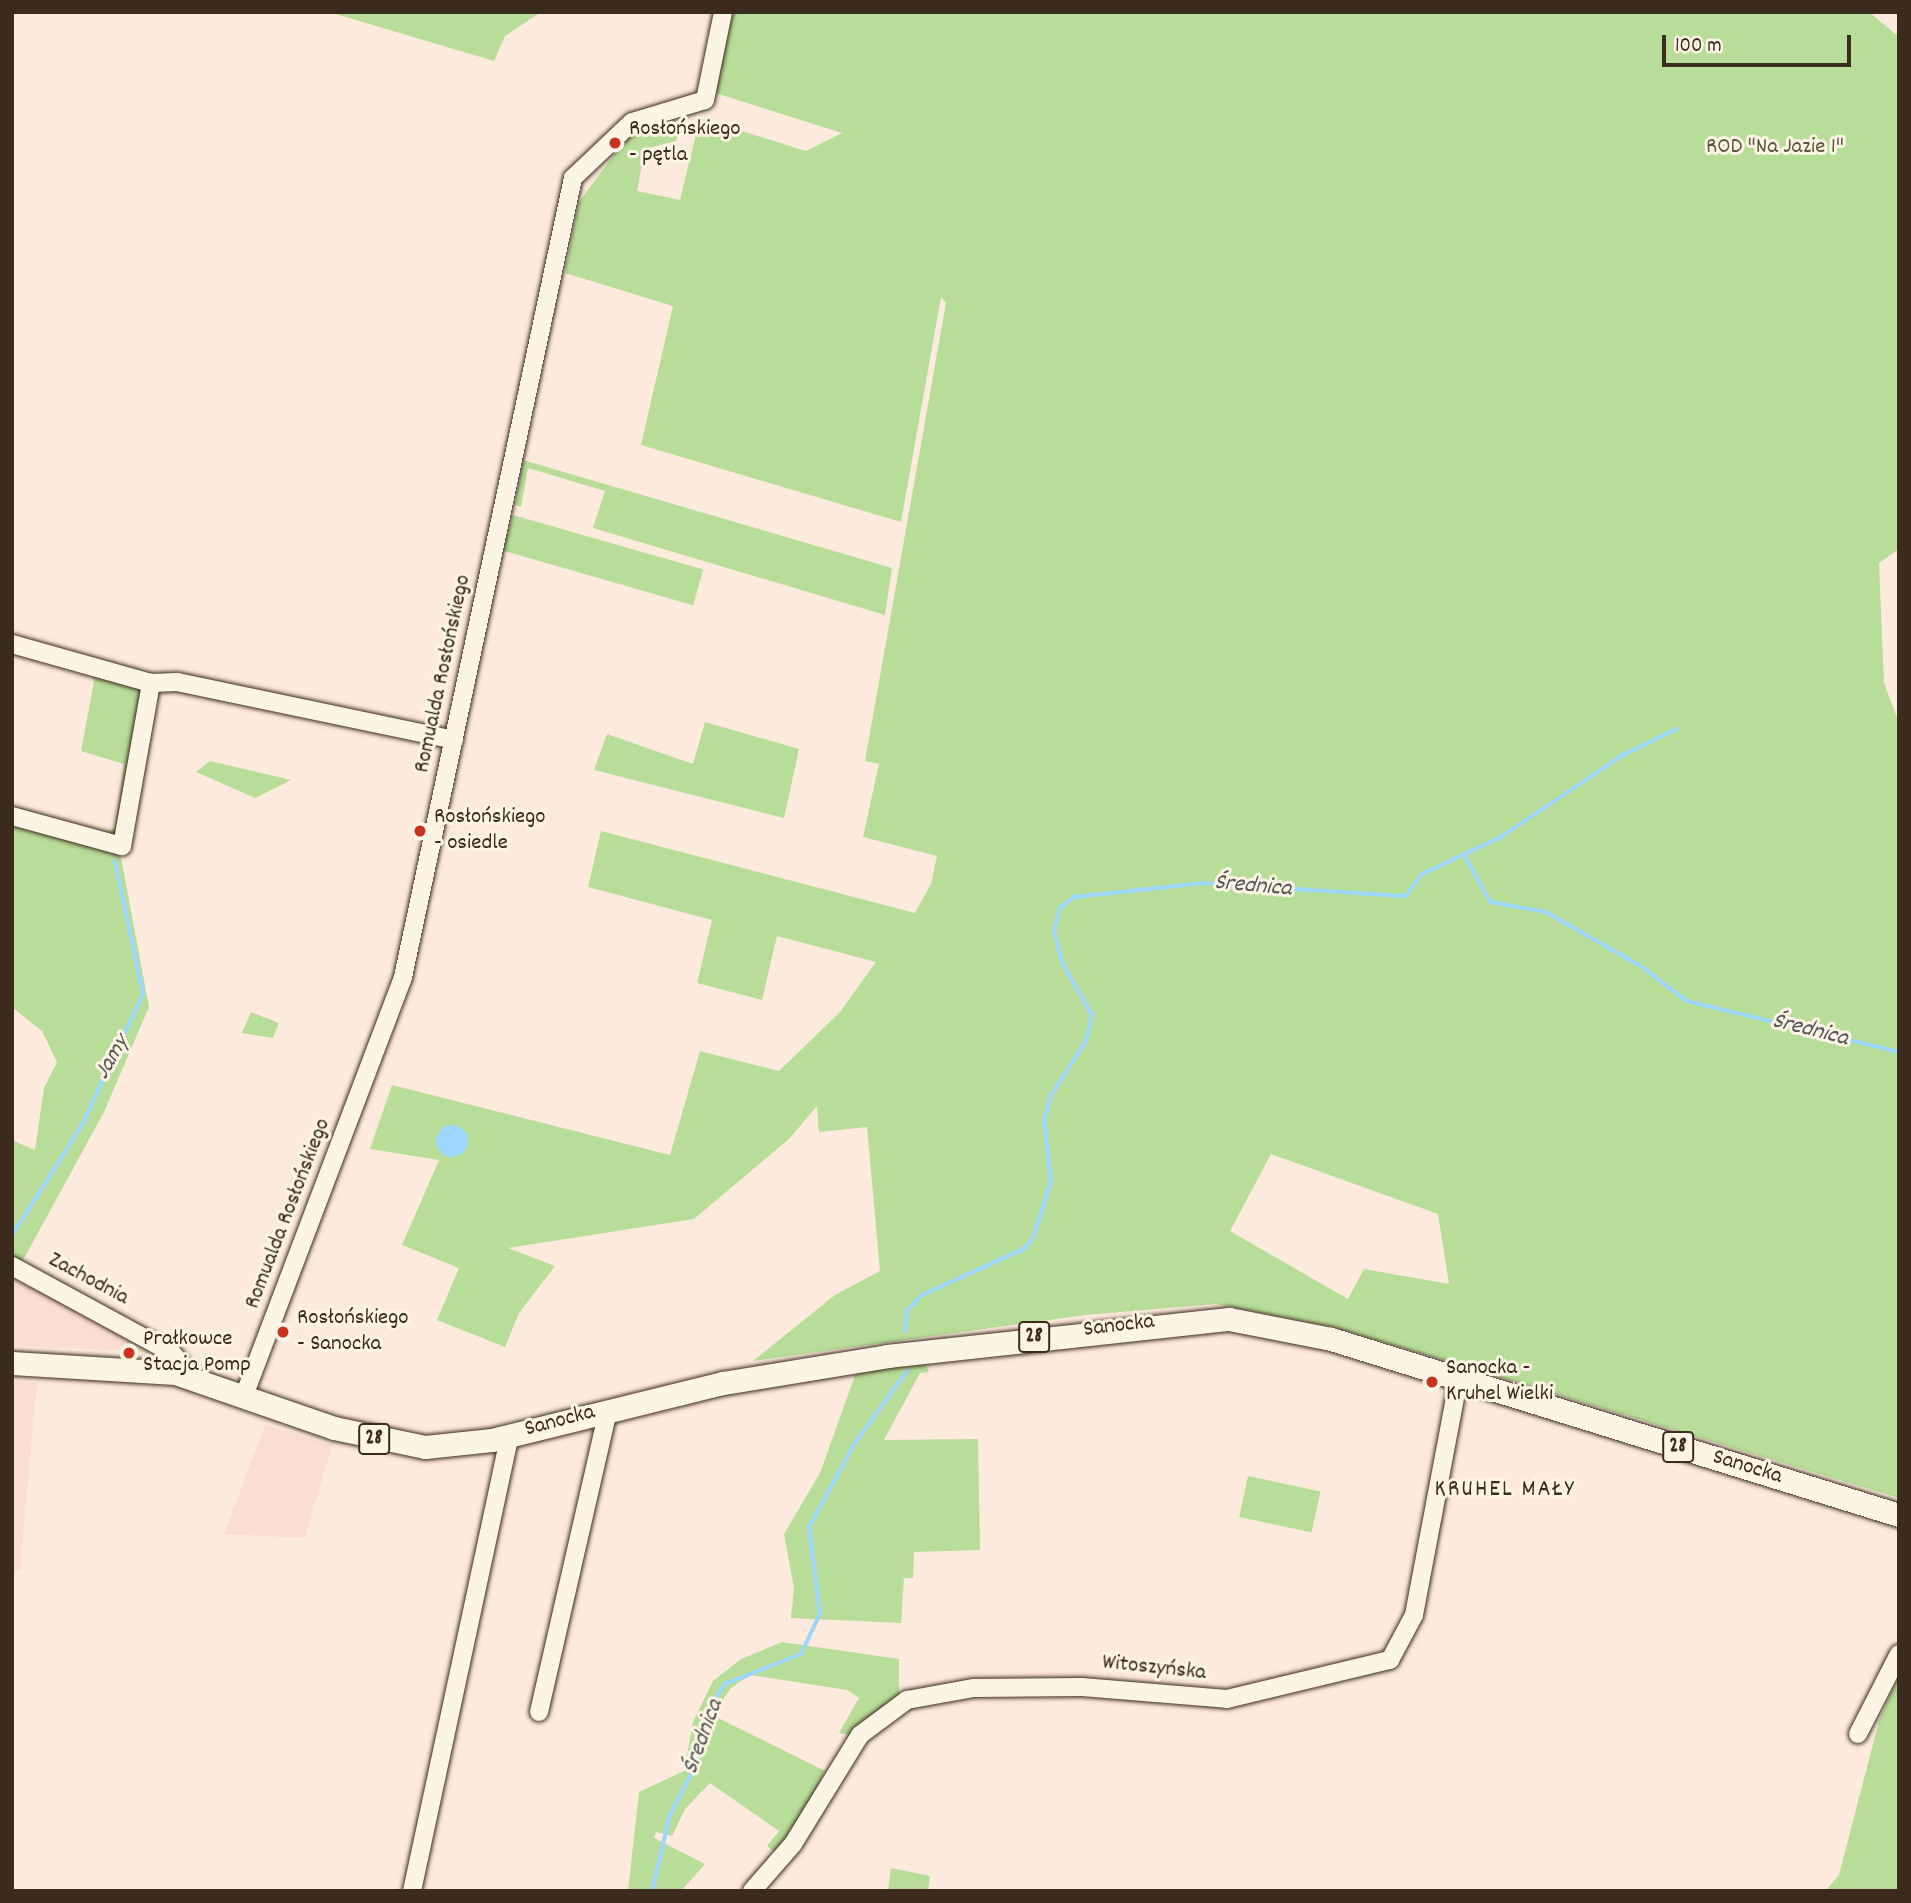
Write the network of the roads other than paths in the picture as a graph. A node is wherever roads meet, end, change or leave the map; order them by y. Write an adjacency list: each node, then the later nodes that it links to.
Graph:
1 (723, 12): 4 (street, Romualda Rosłońskiego)
2 (12, 644): 3 (street)
3 (151, 683): 4 (street); 5 (street)
4 (454, 740): 10 (street, Romualda Rosłońskiego)
5 (12, 816)
6 (18, 1270): 9 (street, Zachodnia)
7 (12, 1363): 9 (main road, 28)
8 (1458, 1376): 11 (main road, Sanocka / 28); 13 (main road, Sanocka / 28); 18 (street, Witoszyńska)
9 (194, 1379): 10 (main road, 28)
10 (244, 1396): 12 (main road, Sanocka / 28)
11 (608, 1410): 12 (main road, Sanocka / 28); 15 (street)
12 (510, 1436): 17 (street)
13 (1899, 1515)
14 (1899, 1654): 16 (street)
15 (539, 1712)
16 (1858, 1734)
17 (412, 1891)
18 (752, 1891)

